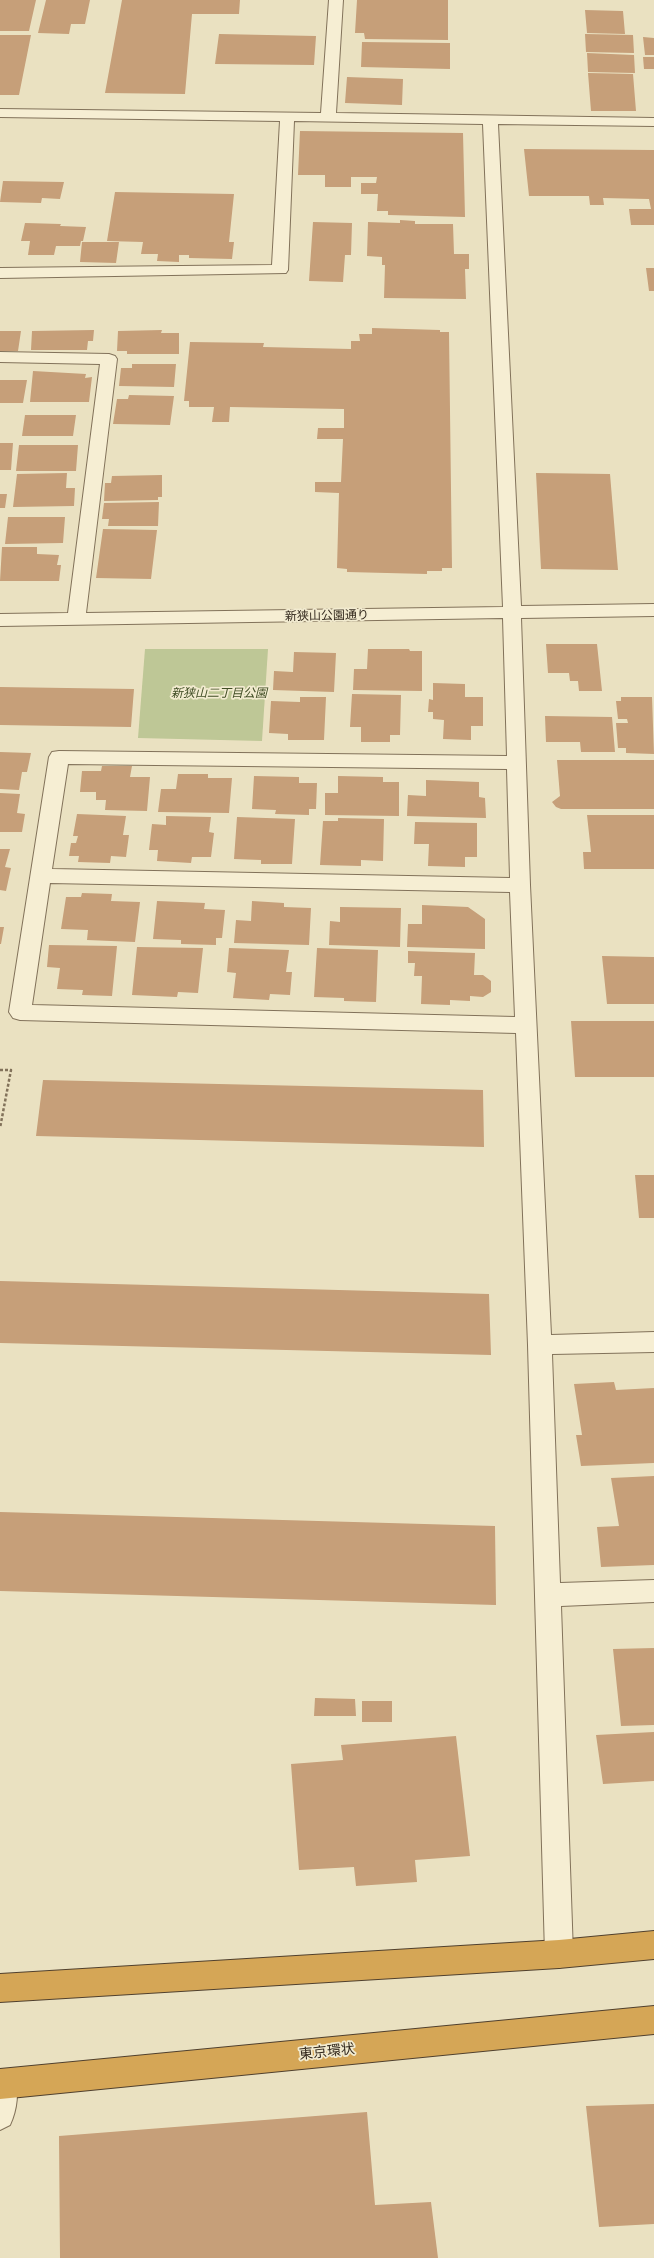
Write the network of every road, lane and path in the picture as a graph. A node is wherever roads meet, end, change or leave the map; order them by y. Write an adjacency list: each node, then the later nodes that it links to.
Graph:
1 (336, 0): 4 (street)
2 (0, 113): 3 (street)
3 (287, 117): 4 (street); 7 (street)
4 (328, 117): 5 (street)
5 (490, 120): 6 (street); 10 (street)
6 (654, 122)
7 (0, 273)
8 (0, 357): 11 (street)
9 (654, 610): 10 (street, 新狭山公園通り)
10 (511, 613): 11 (street, 新狭山公園通り); 13 (street)
11 (76, 619): 12 (street, 新狭山公園通り)
12 (0, 620)
13 (518, 763): 14 (street); 15 (street)
14 (40, 876): 15 (street); 16 (street)
15 (520, 885): 16 (street)
16 (527, 1025): 20 (street)
17 (0, 1070): 18 (path)
18 (0, 1128)
19 (654, 1342): 20 (street)
20 (540, 1345): 22 (street)
21 (654, 1592): 22 (street)
22 (547, 1595): 24 (street)
23 (654, 1946): 24 (highway)
24 (558, 1954): 25 (highway)
25 (0, 1988)
26 (654, 2020): 27 (highway, 東京環状)
27 (1, 2084): 28 (street)
28 (0, 2116)

